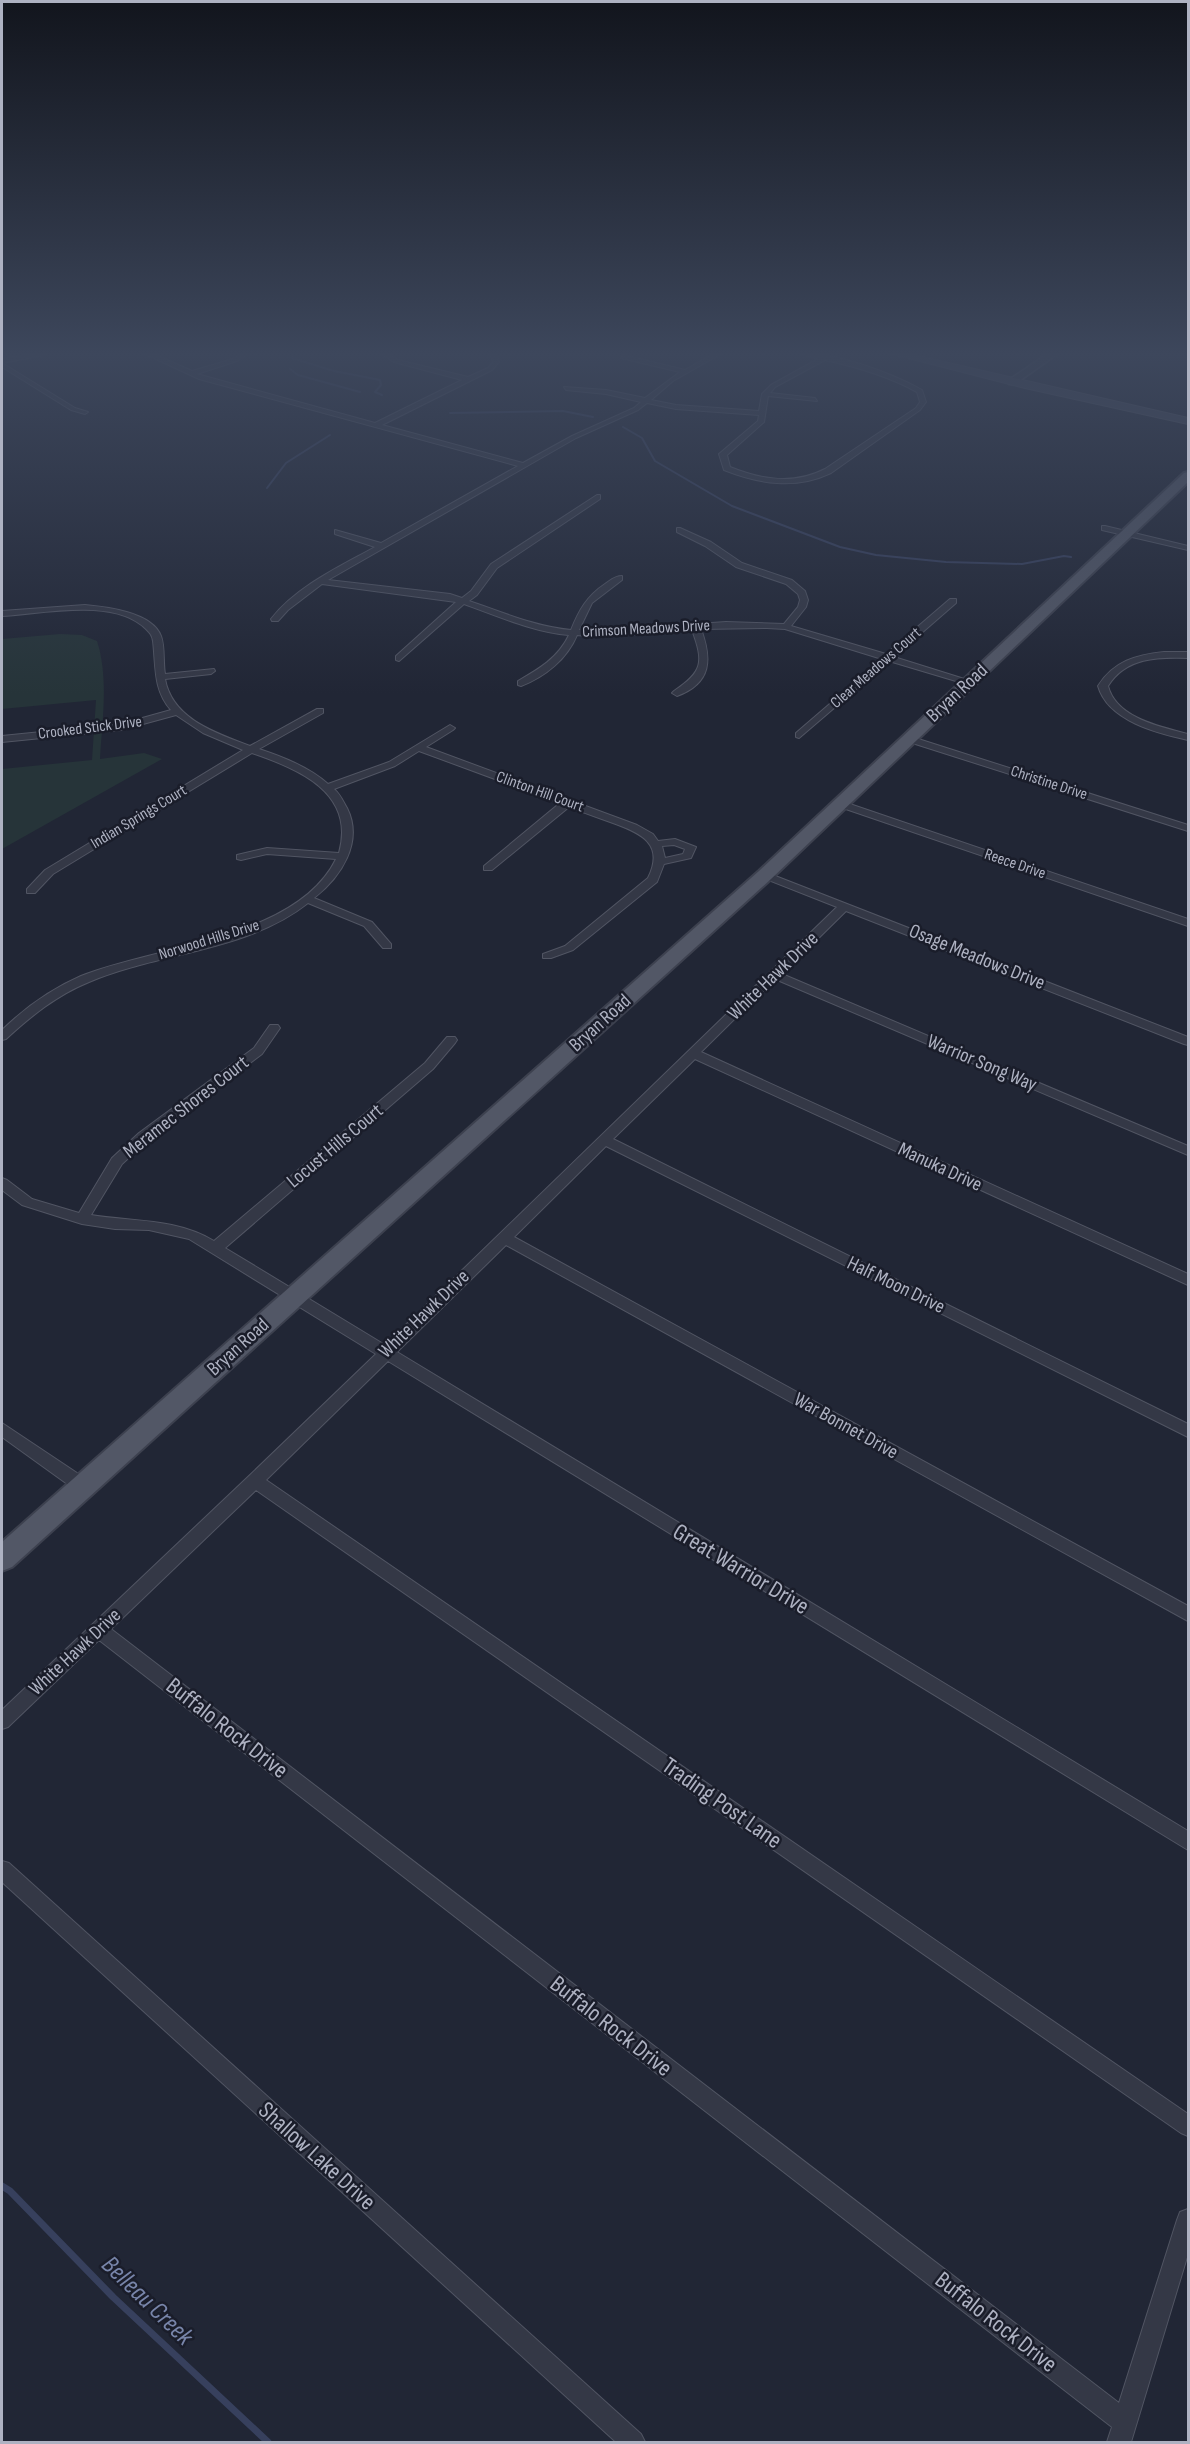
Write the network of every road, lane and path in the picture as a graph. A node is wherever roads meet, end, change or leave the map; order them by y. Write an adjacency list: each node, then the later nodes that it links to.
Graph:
1 (522, 466): 10 (street)
2 (726, 466): 3 (street)
3 (835, 466)
4 (1188, 476): 9 (main road, Bryan Road)
5 (597, 496): 15 (street)
6 (1106, 528): 9 (street)
7 (680, 530): 18 (street)
8 (338, 532): 10 (street)
9 (1128, 533): 11 (street); 26 (main road, Bryan Road)
10 (381, 546): 13 (street)
11 (1188, 548)
12 (620, 578): 20 (street)
13 (320, 581): 15 (street, Crimson Meadows Drive); 17 (street)
14 (953, 600): 23 (street, Clear Meadows Court)
15 (464, 601): 20 (street, Crimson Meadows Drive); 22 (street)
16 (2, 614): 25 (street)
17 (275, 619)
18 (786, 627): 19 (street, Crimson Meadows Drive); 23 (street, Crimson Meadows Drive)
19 (696, 628): 20 (street, Crimson Meadows Drive); 28 (street)
20 (574, 633): 27 (street)
21 (1188, 655): 33 (street)
22 (399, 658)
23 (888, 658): 26 (street, Crimson Meadows Drive); 32 (street, Clear Meadows Court)
24 (211, 671): 25 (street)
25 (162, 677): 30 (street)
26 (969, 682): 35 (main road, Bryan Road)
27 (521, 683)
28 (677, 693)
29 (320, 711): 36 (street, Indian Springs Court)
30 (176, 712): 34 (street, Crooked Stick Drive); 36 (street, Norwood Hills Drive)
31 (450, 728): 37 (street)
32 (799, 735)
33 (1188, 737)
34 (2, 739)
35 (909, 739): 40 (main road, Bryan Road); 41 (street, Christine Drive)
36 (251, 748): 38 (street, Norwood Hills Drive); 48 (street, Indian Springs Court)
37 (420, 748): 38 (street); 39 (street, Clinton Hill Court)
38 (329, 787): 43 (street, Norwood Hills Drive)
39 (568, 802): 42 (street, Clinton Hill Court); 46 (street)
40 (841, 804): 47 (main road, Bryan Road); 51 (street, Reece Drive)
41 (1188, 828)
42 (656, 844): 45 (street); 45 (street)
43 (344, 856): 44 (street); 49 (street, Norwood Hills Drive)
44 (241, 857)
45 (661, 862): 53 (street)
46 (488, 868)
47 (765, 875): 50 (street, Osage Meadows Drive); 67 (main road, Bryan Road)
48 (31, 891)
49 (307, 899): 52 (street); 56 (street, Norwood Hills Drive)
50 (845, 905): 54 (street, White Hawk Drive); 58 (street, Osage Meadows Drive)
51 (1186, 919)
52 (387, 946)
53 (547, 956)
54 (775, 975): 59 (street, White Hawk Drive); 61 (street, Warrior Song Way)
55 (274, 1029): 63 (street, Meramec Shores Court)
56 (2, 1036)
57 (451, 1040): 65 (street, Locust Hills Court)
58 (1188, 1041)
59 (692, 1053): 60 (street, White Hawk Drive); 66 (street, Manuka Drive)
60 (604, 1140): 64 (street, White Hawk Drive); 70 (street, Half Moon Drive)
61 (1188, 1151)
62 (2, 1183): 63 (street)
63 (82, 1219): 65 (street)
64 (503, 1237): 68 (street, White Hawk Drive); 74 (street, War Bonnet Drive)
65 (215, 1248): 67 (street)
66 (1188, 1280)
67 (294, 1296): 68 (street, Great Warrior Drive); 72 (main road, Bryan Road)
68 (385, 1352): 71 (street, White Hawk Drive); 77 (street, Great Warrior Drive)
69 (2, 1429): 72 (street)
70 (1188, 1431)
71 (255, 1481): 75 (street, White Hawk Drive); 79 (street, Trading Post Lane)
72 (83, 1486): 73 (main road, Bryan Road)
73 (2, 1559)
74 (1188, 1614)
75 (99, 1629): 76 (street, White Hawk Drive); 81 (street, Buffalo Rock Drive)
76 (2, 1721)
77 (1188, 1841)
78 (2, 1870): 82 (street, Shallow Lake Drive)
79 (1188, 2126)
80 (1188, 2220): 81 (street)
81 (1122, 2432)
82 (633, 2442)

